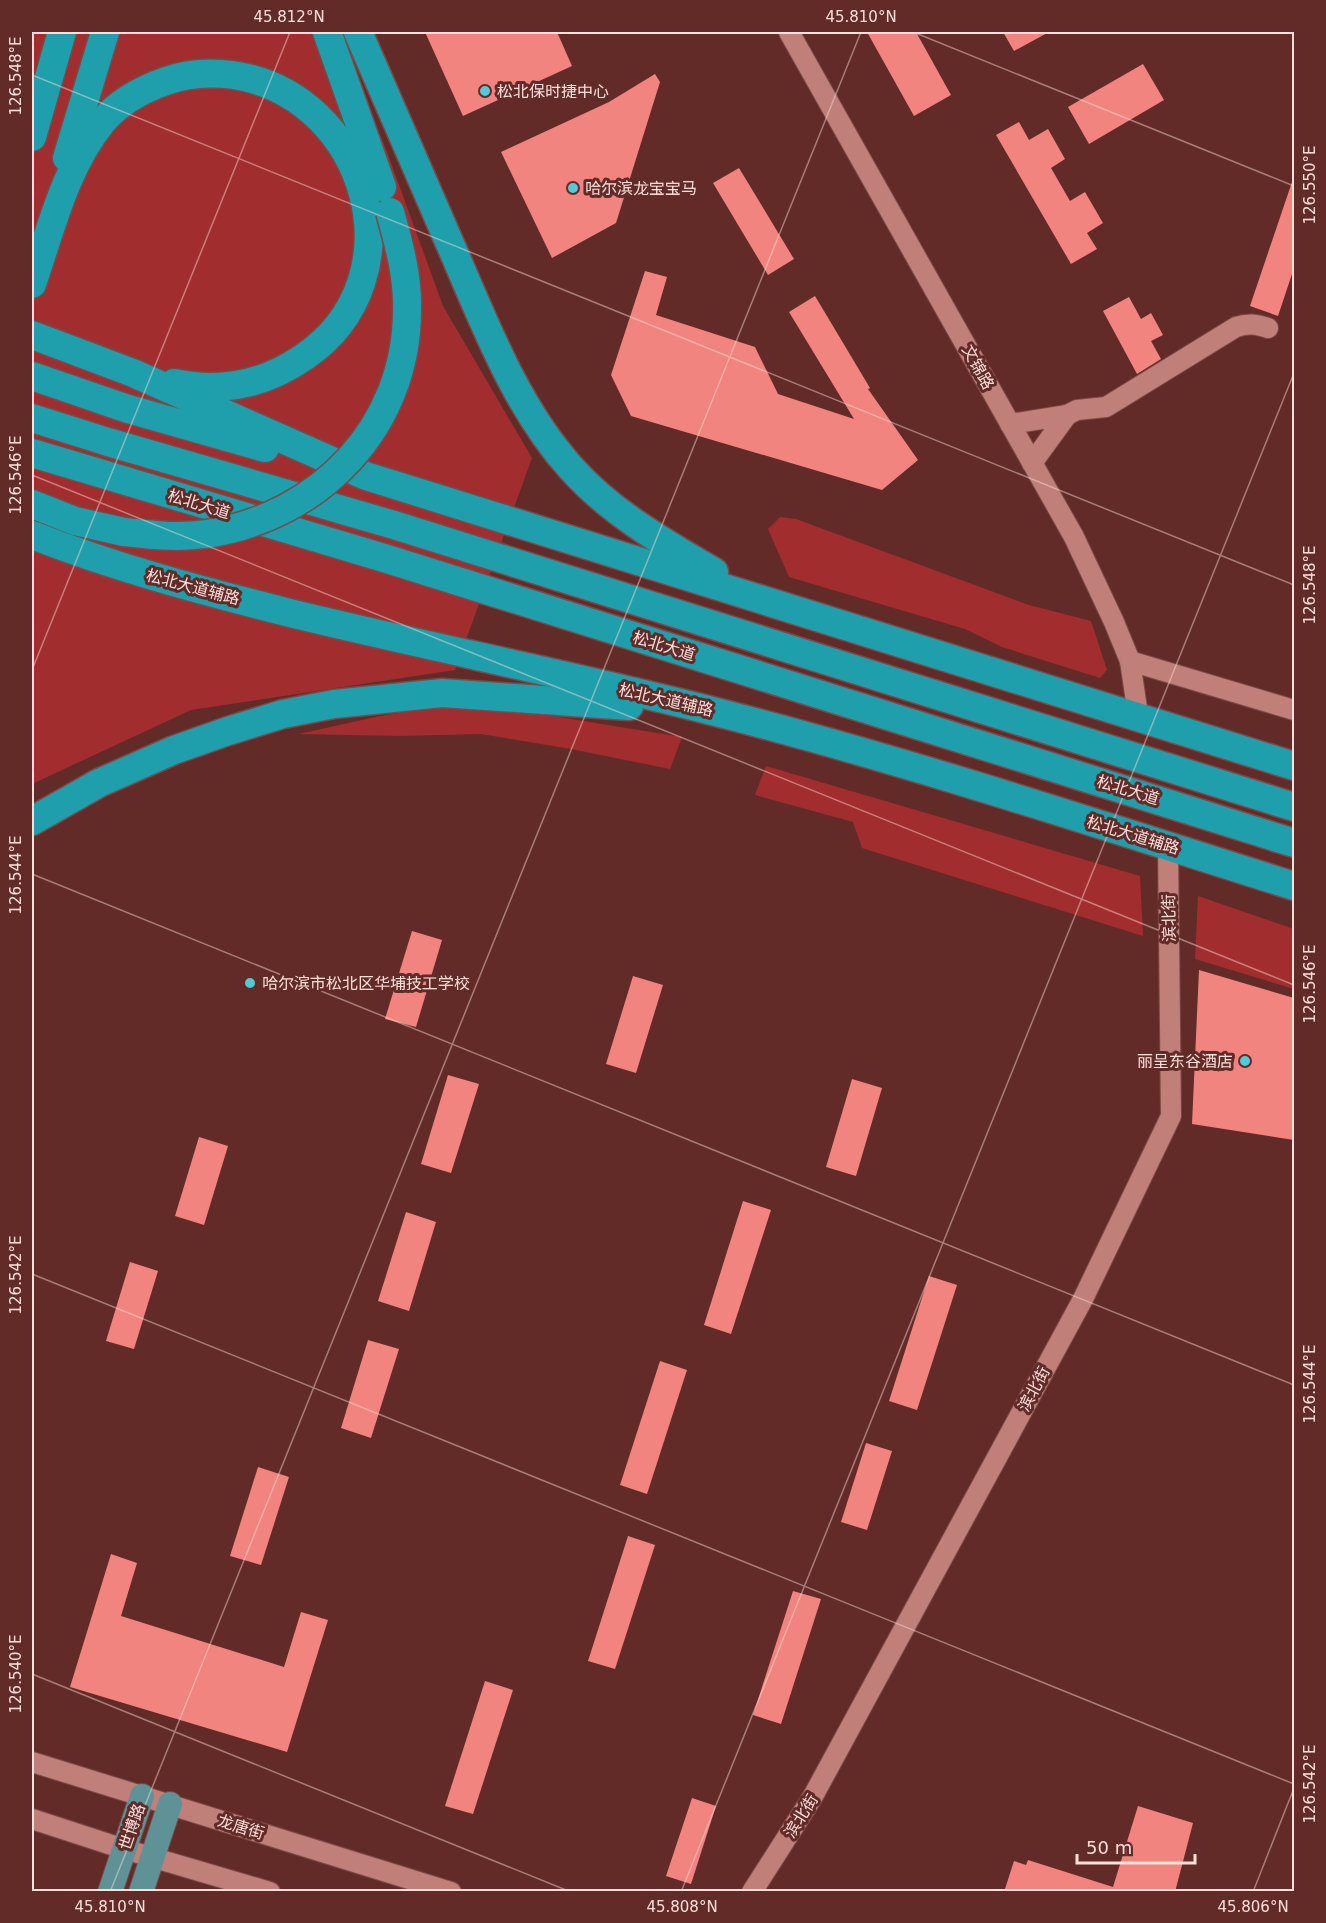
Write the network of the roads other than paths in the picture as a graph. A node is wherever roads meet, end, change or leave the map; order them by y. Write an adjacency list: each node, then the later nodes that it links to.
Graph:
1 (62, 32): 6 (highway)
2 (105, 32): 7 (highway)
3 (327, 32): 19 (highway, bridge)
4 (358, 32): 21 (highway)
5 (789, 32): 15 (street, 文锦路)
6 (32, 137)
7 (32, 278)
8 (32, 284): 11 (highway)
9 (1268, 328): 13 (street)
10 (32, 335): 11 (highway)
11 (133, 373): 18 (highway)
12 (32, 376): 18 (highway)
13 (1066, 416): 15 (street); 17 (street)
14 (32, 418): 27 (highway, 松北大道)
15 (1011, 424): 17 (street, 文锦路)
16 (32, 453): 30 (highway, 松北大道)
17 (1032, 463): 23 (street, 文锦路)
18 (366, 476): 21 (highway)
19 (32, 504)
20 (32, 536): 25 (highway, 松北大道辅路)
21 (755, 596): 22 (highway)
22 (949, 659): 26 (highway); 27 (highway)
23 (1130, 661): 24 (street); 26 (street, 文锦路)
24 (1294, 710)
25 (719, 712): 28 (highway, 松北大道辅路); 32 (highway)
26 (1138, 715): 29 (highway)
27 (1107, 748): 31 (highway, 松北大道)
28 (914, 766): 30 (highway); 34 (highway, 松北大道辅路)
29 (1294, 766)
30 (1125, 790): 33 (highway, 松北大道)
31 (1294, 807)
32 (32, 821)
33 (1294, 843)
34 (1168, 846): 35 (highway, 松北大道辅路); 46 (street, 滨北街)
35 (1294, 886)
36 (32, 1761): 37 (street, 龙唐街)
37 (142, 1796): 38 (street, 龙唐街); 40 (main road, 世博路)
38 (170, 1804): 41 (main road, 世博路); 45 (street, 龙唐街)
39 (32, 1819): 40 (street)
40 (124, 1849): 41 (street); 42 (main road, 世博路)
41 (152, 1857): 43 (main road, 世博路); 44 (street)
42 (110, 1892)
43 (141, 1892)
44 (270, 1892)
45 (451, 1892)
46 (752, 1892)

